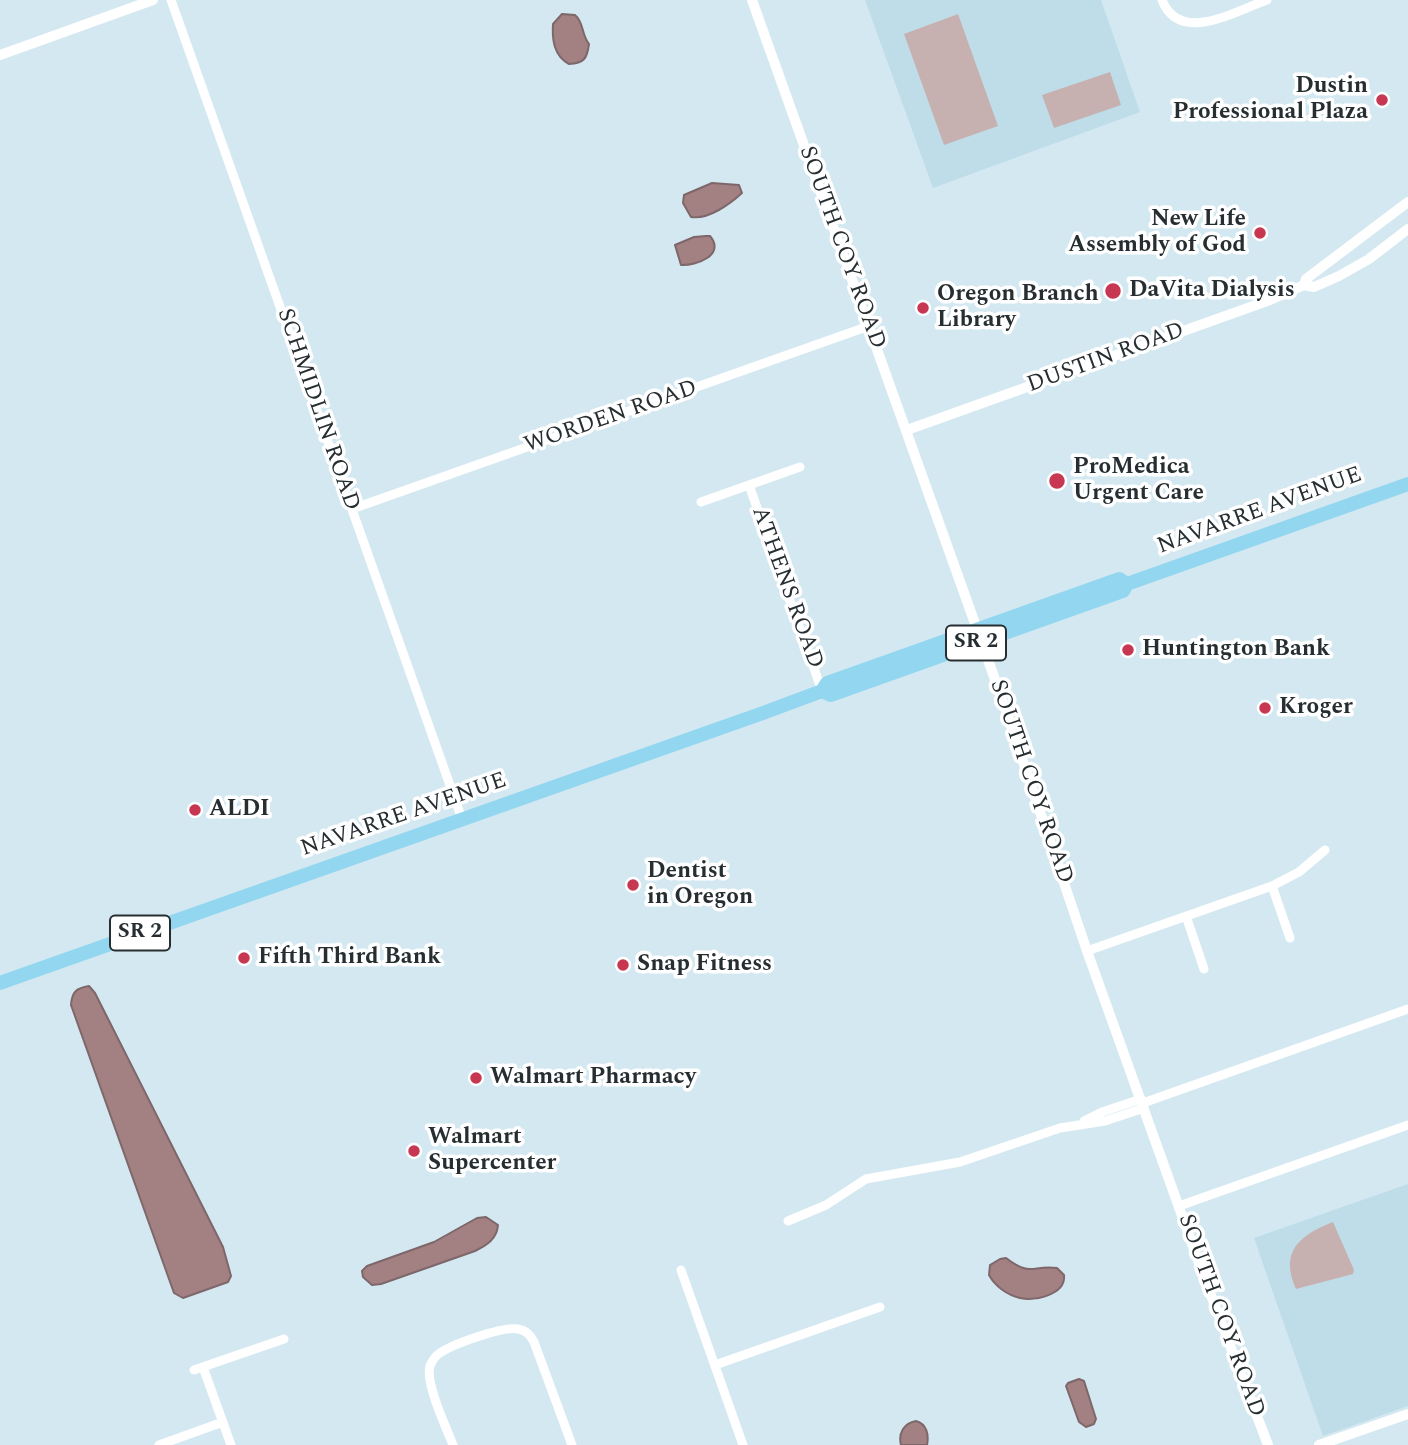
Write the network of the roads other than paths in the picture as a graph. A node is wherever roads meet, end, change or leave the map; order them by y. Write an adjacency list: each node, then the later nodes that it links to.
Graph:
1 (153, 0): 6 (street)
2 (171, 0): 18 (street, SCHMIDLIN ROAD)
3 (752, 0): 12 (street, SOUTH COY ROAD)
4 (1162, 0): 5 (street)
5 (1267, 0)
6 (0, 55)
7 (1408, 202): 9 (street, DUSTIN ROAD)
8 (1408, 229): 10 (street, DUSTIN ROAD)
9 (1372, 230): 10 (street); 11 (street, DUSTIN ROAD)
10 (1385, 247): 11 (street, DUSTIN ROAD)
11 (1304, 285): 13 (street, DUSTIN ROAD)
12 (869, 326): 13 (street, SOUTH COY ROAD); 18 (street, WORDEN ROAD)
13 (907, 430): 19 (street, SOUTH COY ROAD)
14 (800, 467): 16 (street)
15 (1408, 484): 19 (highway, NAVARRE AVENUE / SR 2)
16 (749, 485): 17 (street); 21 (street, ATHENS ROAD)
17 (701, 502)
18 (352, 509): 23 (street, SCHMIDLIN ROAD)
19 (979, 635): 20 (highway, NAVARRE AVENUE / SR 2); 22 (highway, NAVARRE AVENUE / SR 2); 28 (street, SOUTH COY ROAD)
20 (867, 669): 21 (highway, NAVARRE AVENUE / SR 2); 22 (highway)
21 (822, 691): 22 (highway, NAVARRE AVENUE / SR 2); 23 (highway, NAVARRE AVENUE / SR 2)
22 (841, 691)
23 (462, 819): 30 (highway, NAVARRE AVENUE / SR 2)
24 (1325, 850): 25 (street)
25 (1272, 886): 26 (street); 27 (street)
26 (1186, 916): 28 (street); 29 (street)
27 (1290, 938)
28 (1087, 951): 32 (street, SOUTH COY ROAD)
29 (1205, 969)
30 (0, 983)
31 (1408, 1009): 32 (street)
32 (1143, 1103): 34 (street, SOUTH COY ROAD); 35 (street)
33 (1408, 1125): 34 (street)
34 (1179, 1206): 47 (street, SOUTH COY ROAD)
35 (788, 1221)
36 (681, 1270): 39 (street)
37 (880, 1307): 39 (street)
38 (284, 1339): 41 (street)
39 (715, 1365): 46 (street)
40 (1408, 1414): 48 (street)
41 (223, 1422): 42 (street); 43 (street)
42 (159, 1445)
43 (231, 1445)
44 (453, 1445): 45 (street)
45 (572, 1445)
46 (743, 1445)
47 (1268, 1445)
48 (1319, 1445)

